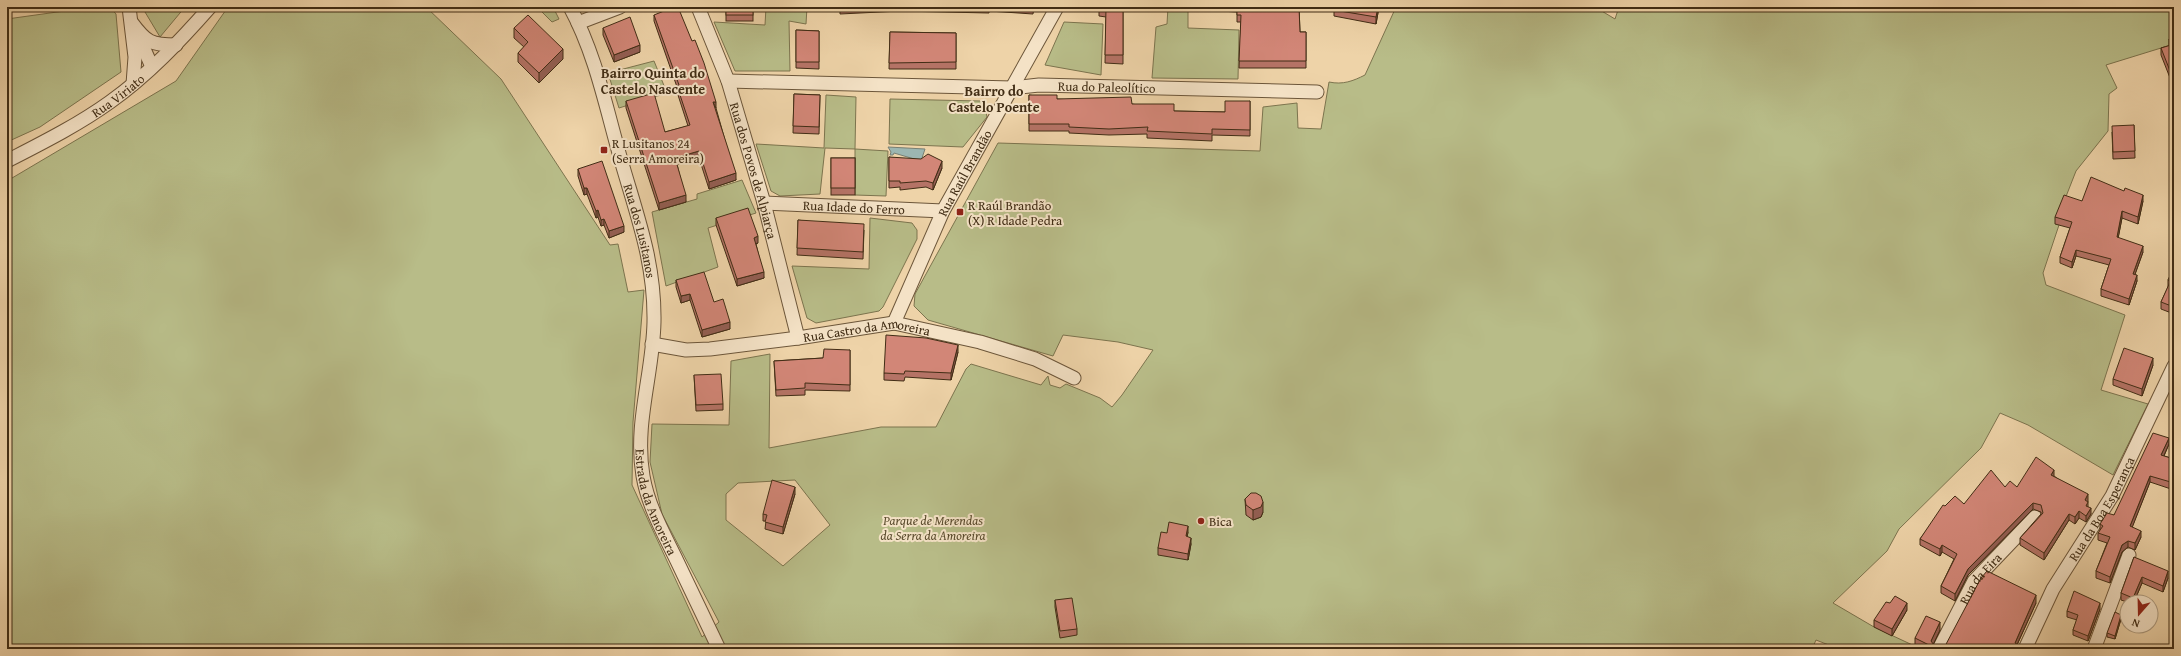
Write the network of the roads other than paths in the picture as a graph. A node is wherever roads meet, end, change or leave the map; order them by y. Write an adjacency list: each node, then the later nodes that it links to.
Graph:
1 (129, 7): 7 (street)
2 (210, 7): 9 (street, Rua Viriato)
3 (570, 7): 8 (street, Rua dos Lusitanos)
4 (620, 7): 8 (street)
5 (698, 7): 11 (street, Rua dos Povos de Alpiarça)
6 (1057, 7): 13 (street, Rua Raúl Brandão)
7 (132, 22): 9 (street); 10 (street); 12 (street)
8 (578, 22): 20 (street, Rua dos Lusitanos)
9 (176, 45): 10 (street, Rua Viriato)
10 (152, 67): 12 (street, Rua Viriato)
11 (728, 81): 13 (street, Rua do Paleolítico); 16 (street, Rua dos Povos de Alpiarça)
12 (133, 84): 15 (street, Rua Viriato)
13 (1012, 88): 14 (street, Rua do Paleolítico); 17 (street, Rua Raúl Brandão)
14 (1317, 92)
15 (7, 161)
16 (764, 203): 17 (street, Rua Idade do Ferro); 19 (street, Rua dos Povos de Alpiarça)
17 (943, 211): 18 (street, Rua Raúl Brandão)
18 (894, 323): 19 (street, Rua Castro da Amoreira); 22 (street, Rua Castro da Amoreira)
19 (798, 338): 20 (street, Rua Castro da Amoreira)
20 (652, 344): 25 (street, Estrada da Amoreira)
21 (2174, 366): 27 (street, Rua da Boa Esperança)
22 (1074, 378)
23 (2035, 517): 26 (street, Rua da Eira)
24 (2129, 555): 28 (street)
25 (719, 649)
26 (1939, 649)
27 (2025, 649)
28 (2094, 649)

